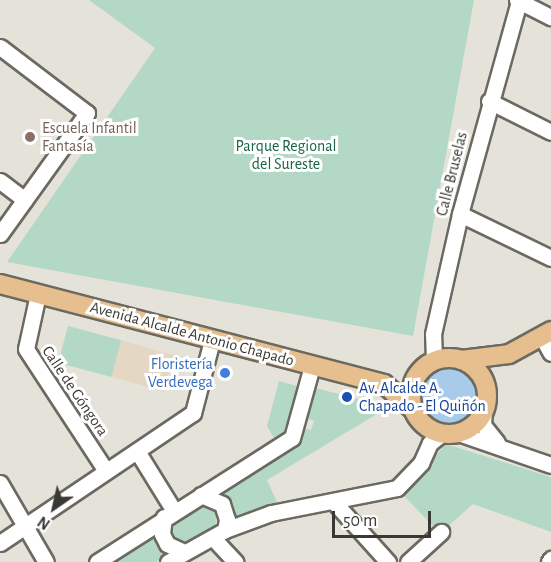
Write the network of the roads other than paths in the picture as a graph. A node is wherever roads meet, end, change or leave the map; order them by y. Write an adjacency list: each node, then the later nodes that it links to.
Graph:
1 (518, 0): 2 (street); 4 (street, Calle Bruselas)
2 (551, 17)
3 (0, 47): 7 (street)
4 (489, 101): 5 (street); 8 (street, Calle Bruselas)
5 (551, 132)
6 (0, 181): 7 (street)
7 (25, 200): 9 (street)
8 (460, 214): 10 (street); 19 (street, Calle Bruselas)
9 (0, 234)
10 (551, 258)
11 (0, 284): 12 (main road, Avenida Alcalde Antonio Chapado)
12 (38, 294): 14 (main road, Avenida Alcalde Antonio Chapado); 28 (street, Calle de Góngora)
13 (546, 334): 15 (street); 16 (main road)
14 (212, 340): 18 (main road, Avenida Alcalde Antonio Chapado); 25 (street)
15 (551, 353)
16 (509, 354): 17 (main road); 21 (main road)
17 (461, 360): 19 (main road); 21 (main road)
18 (312, 366): 20 (main road, Avenida Alcalde Antonio Chapado); 30 (street)
19 (427, 366): 20 (main road); 22 (main road)
20 (384, 384): 22 (main road, Avenida Alcalde Antonio Chapado)
21 (486, 387): 23 (main road)
22 (414, 410): 24 (main road)
23 (484, 410): 24 (main road); 26 (street)
24 (451, 433): 26 (street); 31 (street)
25 (137, 451): 28 (street); 32 (street)
26 (508, 452): 27 (street)
27 (551, 465)
28 (106, 471): 33 (street)
29 (0, 483): 33 (street)
30 (201, 495): 32 (street); 35 (street)
31 (334, 502): 35 (street); 42 (street)
32 (169, 514): 37 (street); 39 (street)
33 (26, 526): 36 (street); 38 (street)
34 (441, 532): 43 (street)
35 (219, 534): 37 (street); 41 (street)
36 (0, 543)
37 (184, 552): 40 (street)
38 (46, 562)
39 (97, 562)
40 (168, 562)
41 (235, 562)
42 (388, 562)
43 (408, 562)

